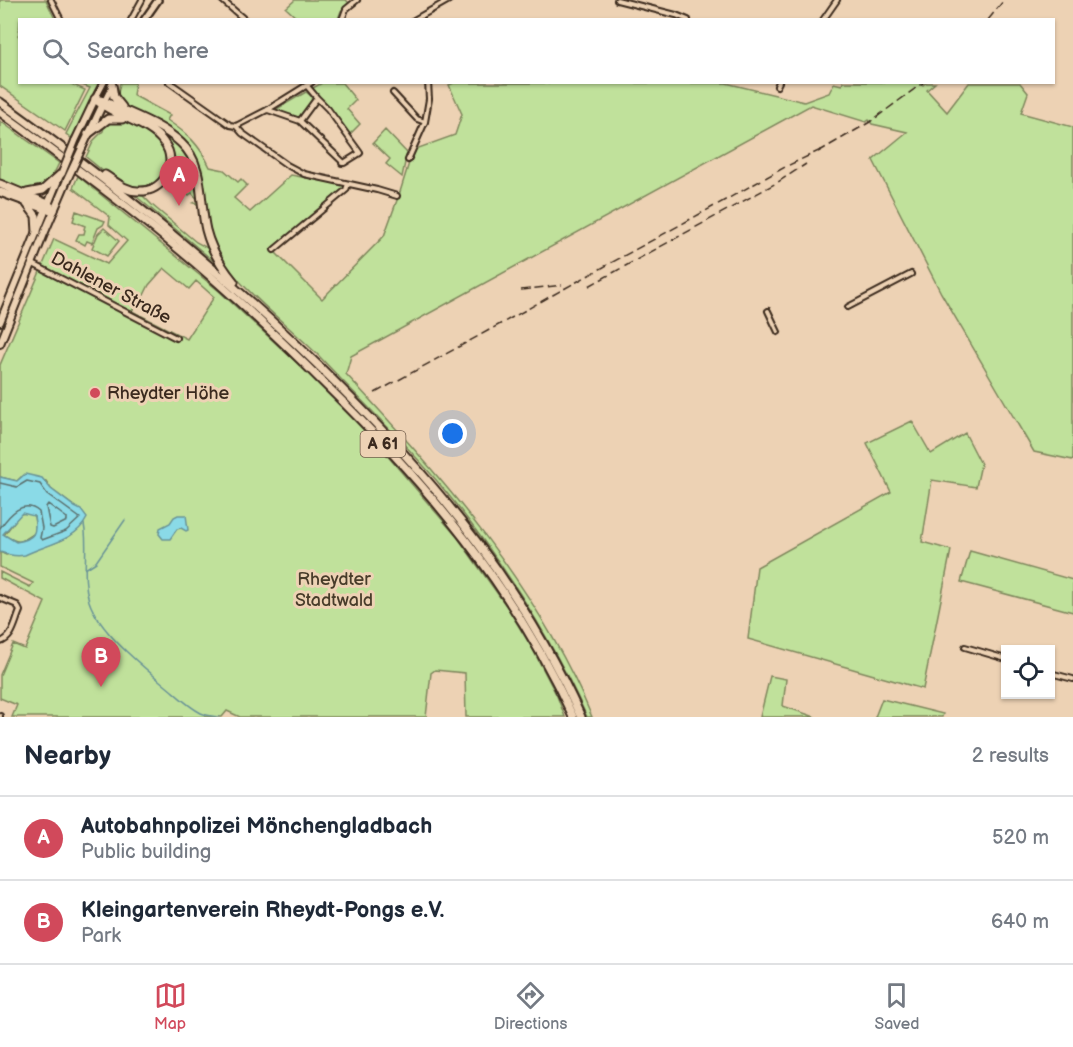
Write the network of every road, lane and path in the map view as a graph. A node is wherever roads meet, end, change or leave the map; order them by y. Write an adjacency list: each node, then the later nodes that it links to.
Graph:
1 (51, 0): 9 (street)
2 (142, 0): 10 (street)
3 (158, 0): 11 (main road)
4 (222, 0): 12 (street)
5 (357, 0): 13 (street)
6 (449, 0): 14 (street)
7 (617, 0): 15 (street)
8 (837, 0): 16 (street)
9 (60, 18)
10 (132, 18)
11 (146, 18)
12 (243, 18)
13 (343, 18)
14 (418, 18)
15 (683, 18)
16 (824, 18)
17 (103, 84): 25 (main road)
18 (113, 84): 27 (main road); 30 (highway)
19 (172, 84): 34 (street)
20 (310, 84): 22 (street)
21 (428, 84): 33 (street)
22 (307, 86): 24 (street); 28 (street)
23 (393, 93): 33 (street)
24 (317, 98): 32 (street); 32 (street)
25 (94, 99): 27 (highway); 40 (main road, bridge)
26 (0, 102): 39 (highway, A 61)
27 (103, 104): 30 (highway); 35 (highway); 36 (main road)
28 (267, 110): 32 (street); 34 (street)
29 (0, 112): 37 (highway, A 61)
30 (136, 117): 52 (highway)
31 (0, 118): 37 (highway)
32 (300, 121)
33 (424, 122): 38 (street)
34 (236, 126): 42 (street)
35 (147, 129): 36 (highway); 39 (highway)
36 (88, 135): 46 (main road, bridge)
37 (47, 147): 64 (highway, A 61)
38 (408, 160)
39 (84, 163): 52 (highway, A 61)
40 (62, 173): 44 (highway); 46 (main road)
41 (0, 184): 44 (highway)
42 (348, 184): 45 (street); 48 (street)
43 (0, 192): 44 (highway)
44 (18, 195): 46 (highway); 47 (highway)
45 (397, 196)
46 (50, 208): 47 (main road, Dahlener Straße); 49 (main road, Dahlener Straße)
47 (37, 232): 54 (main road, Dahlener Straße)
48 (274, 250)
49 (33, 264): 56 (street, Dahlener Straße); 57 (main road, Dahlener Straße)
50 (910, 274): 51 (street)
51 (848, 307)
52 (259, 309): 65 (highway, A 61)
53 (768, 311): 55 (street)
54 (0, 322)
55 (778, 332)
56 (176, 338)
57 (0, 344)
58 (0, 598): 59 (street)
59 (0, 642)
60 (965, 648): 61 (street)
61 (1001, 659)
62 (1055, 674): 63 (street)
63 (1073, 679)
64 (573, 717)
65 (581, 717)

